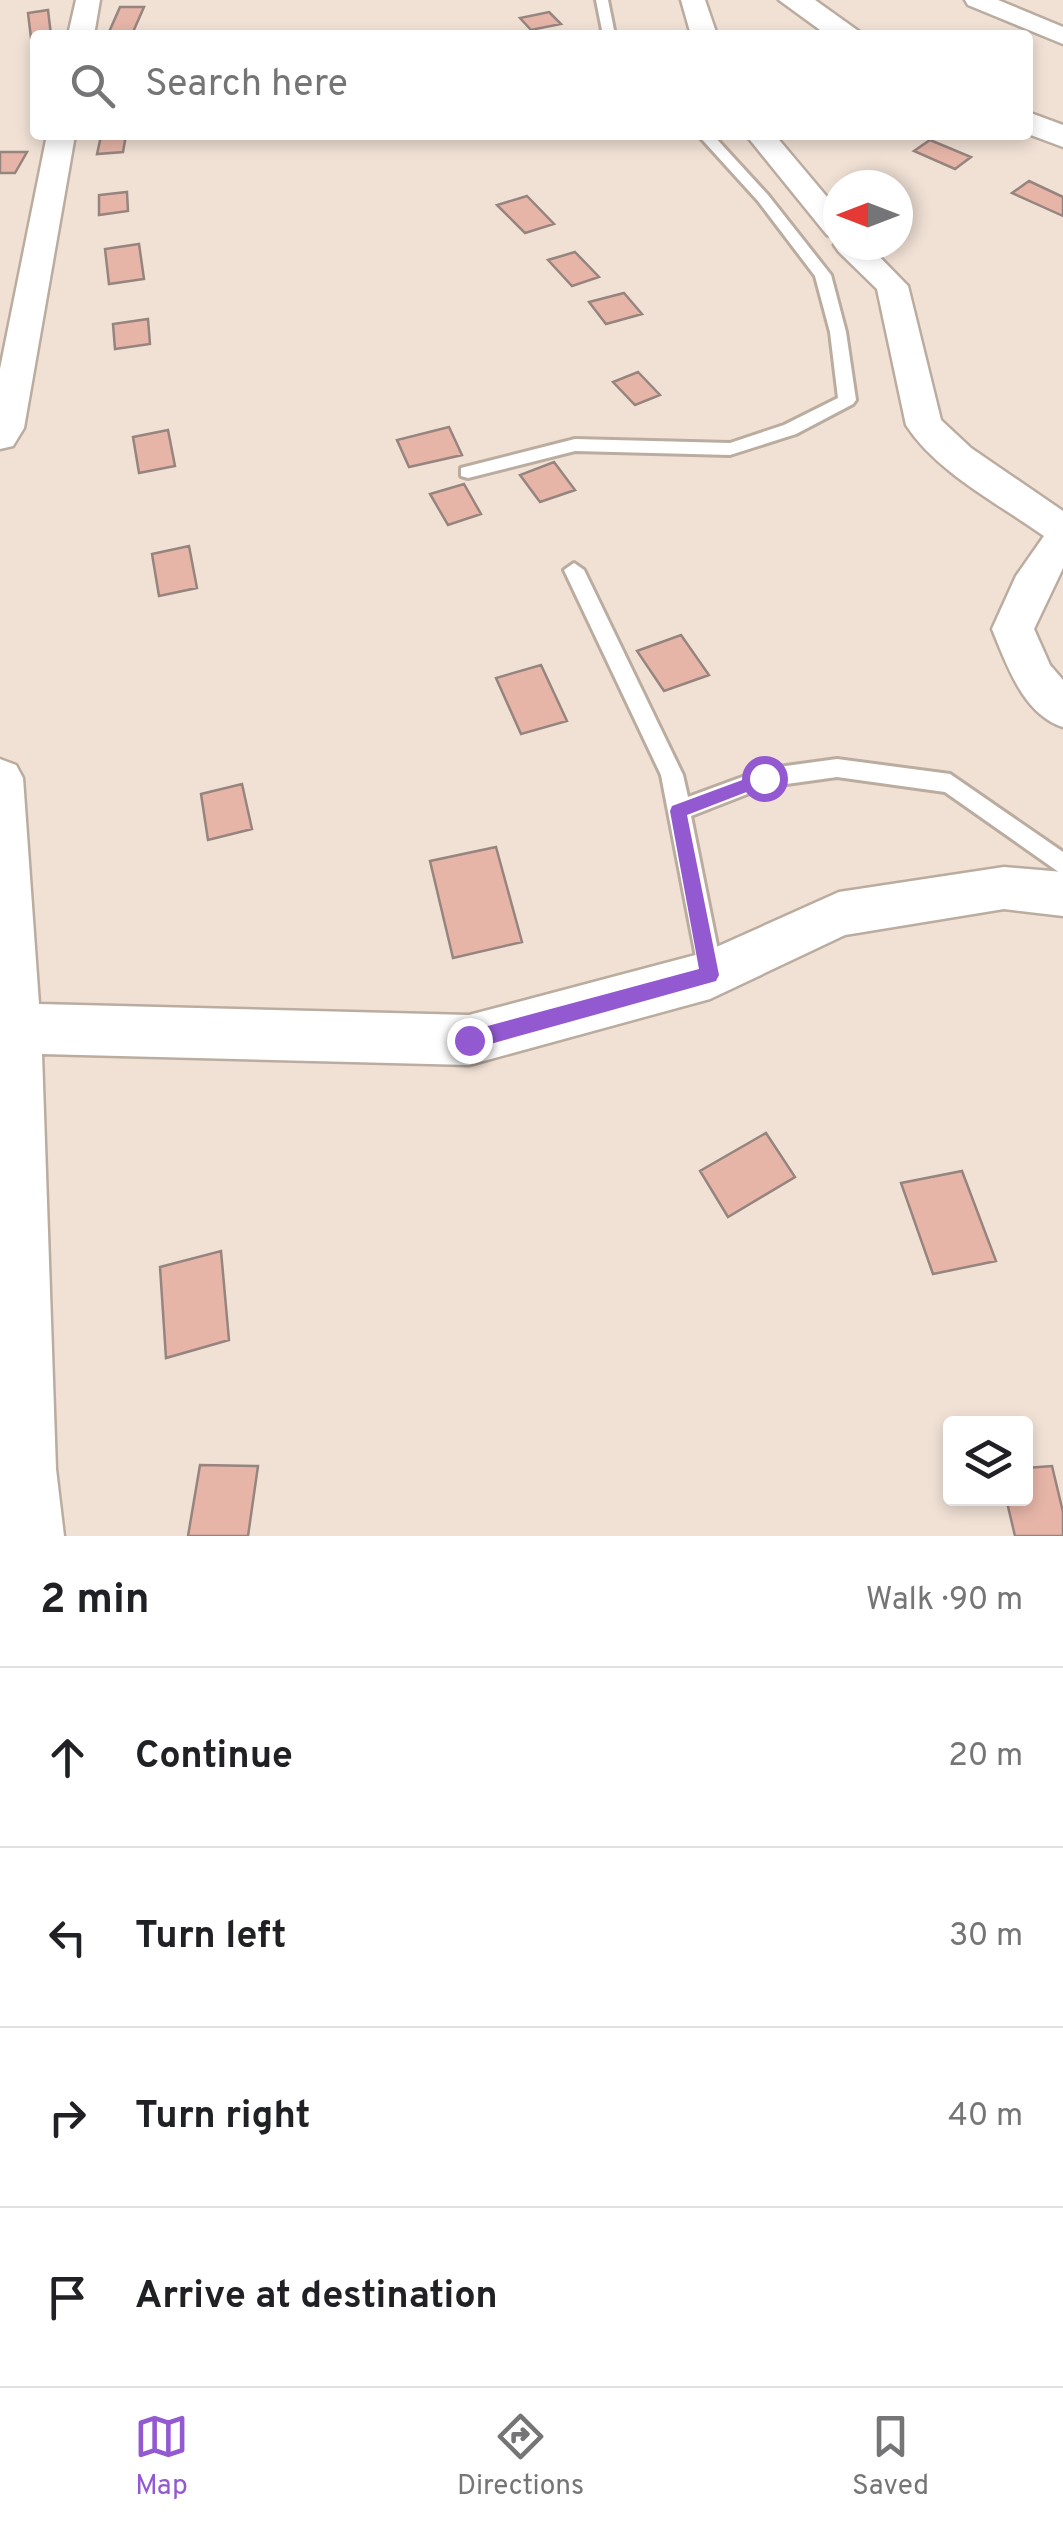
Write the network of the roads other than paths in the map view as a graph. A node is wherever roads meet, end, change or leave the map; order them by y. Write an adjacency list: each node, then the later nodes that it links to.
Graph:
1 (88, 0): 6 (street)
2 (602, 0): 7 (lane)
3 (694, 0): 8 (street)
4 (794, 0): 9 (main road)
5 (976, 0): 10 (street)
6 (82, 30)
7 (608, 30)
8 (703, 30)
9 (840, 30)
10 (1063, 36)
11 (1033, 124): 12 (main road)
12 (1063, 137)
13 (59, 140): 18 (street)
14 (710, 140): 19 (lane)
15 (764, 140): 16 (street)
16 (823, 211)
17 (865, 260): 20 (street)
18 (0, 437)
19 (468, 472)
20 (1063, 530)
21 (1063, 538): 23 (street)
22 (574, 570): 25 (lane)
23 (1063, 710)
24 (0, 778): 29 (street)
25 (678, 811): 26 (lane); 28 (lane)
26 (1063, 865)
27 (1063, 894): 28 (street)
28 (710, 975): 29 (street)
29 (15, 1028): 30 (street)
30 (31, 1536)

